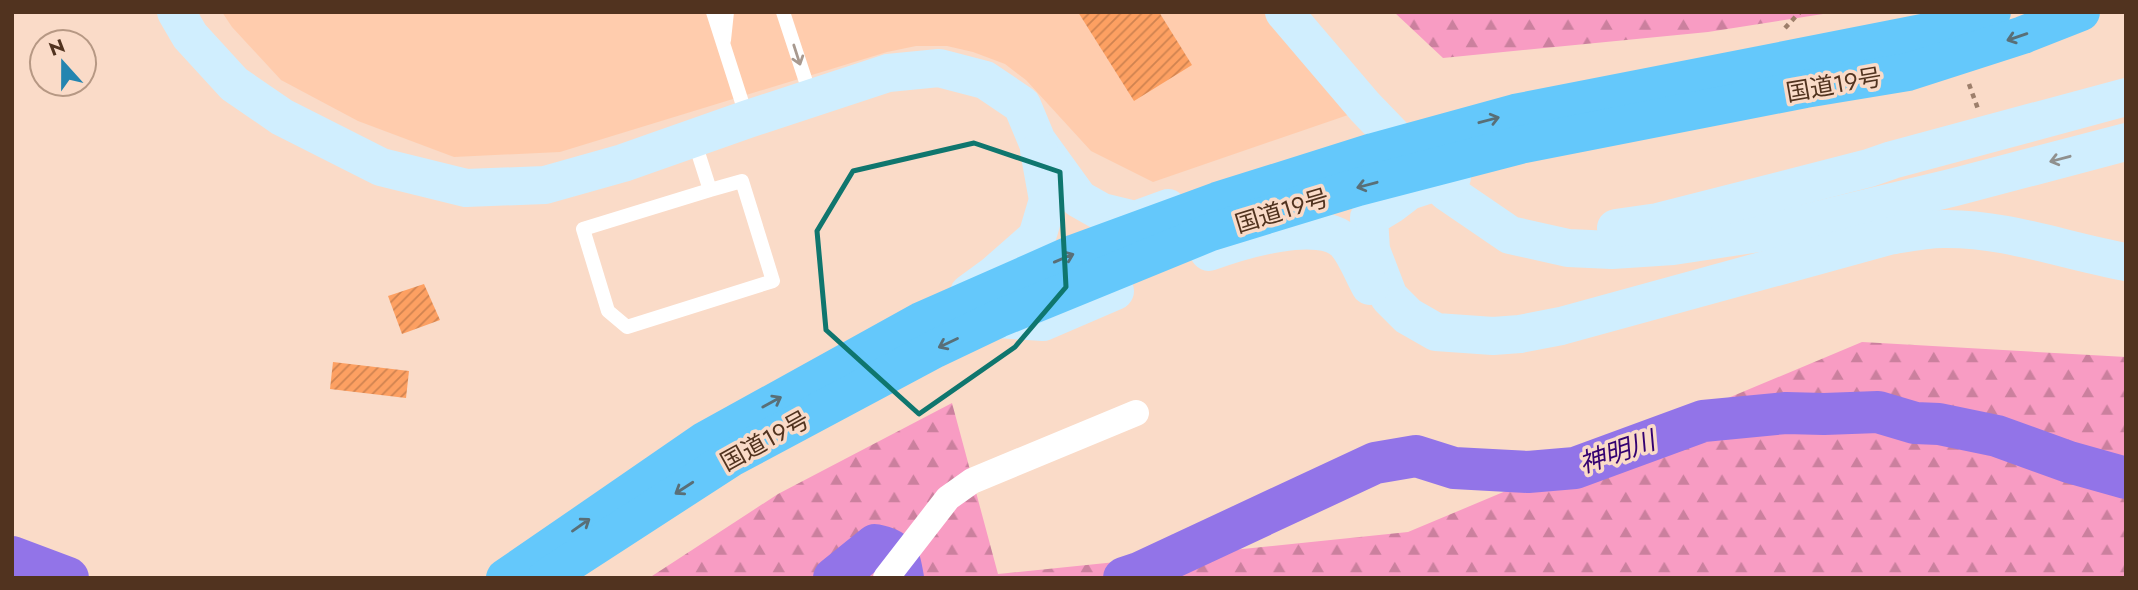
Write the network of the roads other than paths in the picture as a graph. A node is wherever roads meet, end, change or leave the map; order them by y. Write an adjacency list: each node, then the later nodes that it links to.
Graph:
1 (176, 12): 16 (street)
2 (713, 12): 9 (lane)
3 (727, 12): 9 (lane)
4 (783, 12): 13 (lane, one-way to 13)
5 (1284, 12): 11 (street)
6 (1313, 12): 11 (street)
7 (1992, 12): 19 (highway, 国道19号, one-way to 7)
8 (2081, 12): 10 (highway, 国道19号, one-way to 10)
9 (723, 44): 15 (lane)
10 (1805, 89): 23 (street); 26 (highway, 国道19号, one-way to 26)
11 (1372, 97): 20 (street)
12 (2126, 97): 20 (street)
13 (811, 99): 15 (street); 17 (street)
14 (2126, 114): 22 (street)
15 (748, 119): 16 (street)
16 (693, 138): 21 (lane)
17 (1037, 141): 19 (street); 25 (street)
18 (2126, 142): 22 (street, one-way to 22)
19 (1373, 152): 25 (highway, 国道19号, one-way to 19)
20 (1461, 188): 22 (street)
21 (710, 190): 21 (lane)
22 (1612, 250)
23 (2126, 262)
24 (2126, 275): 26 (street)
25 (951, 306): 28 (highway, 国道19号, one-way to 25)
26 (998, 319): 29 (highway, 国道19号, one-way to 29)
27 (1136, 413): 30 (street)
28 (505, 578)
29 (546, 578)
30 (886, 578)

